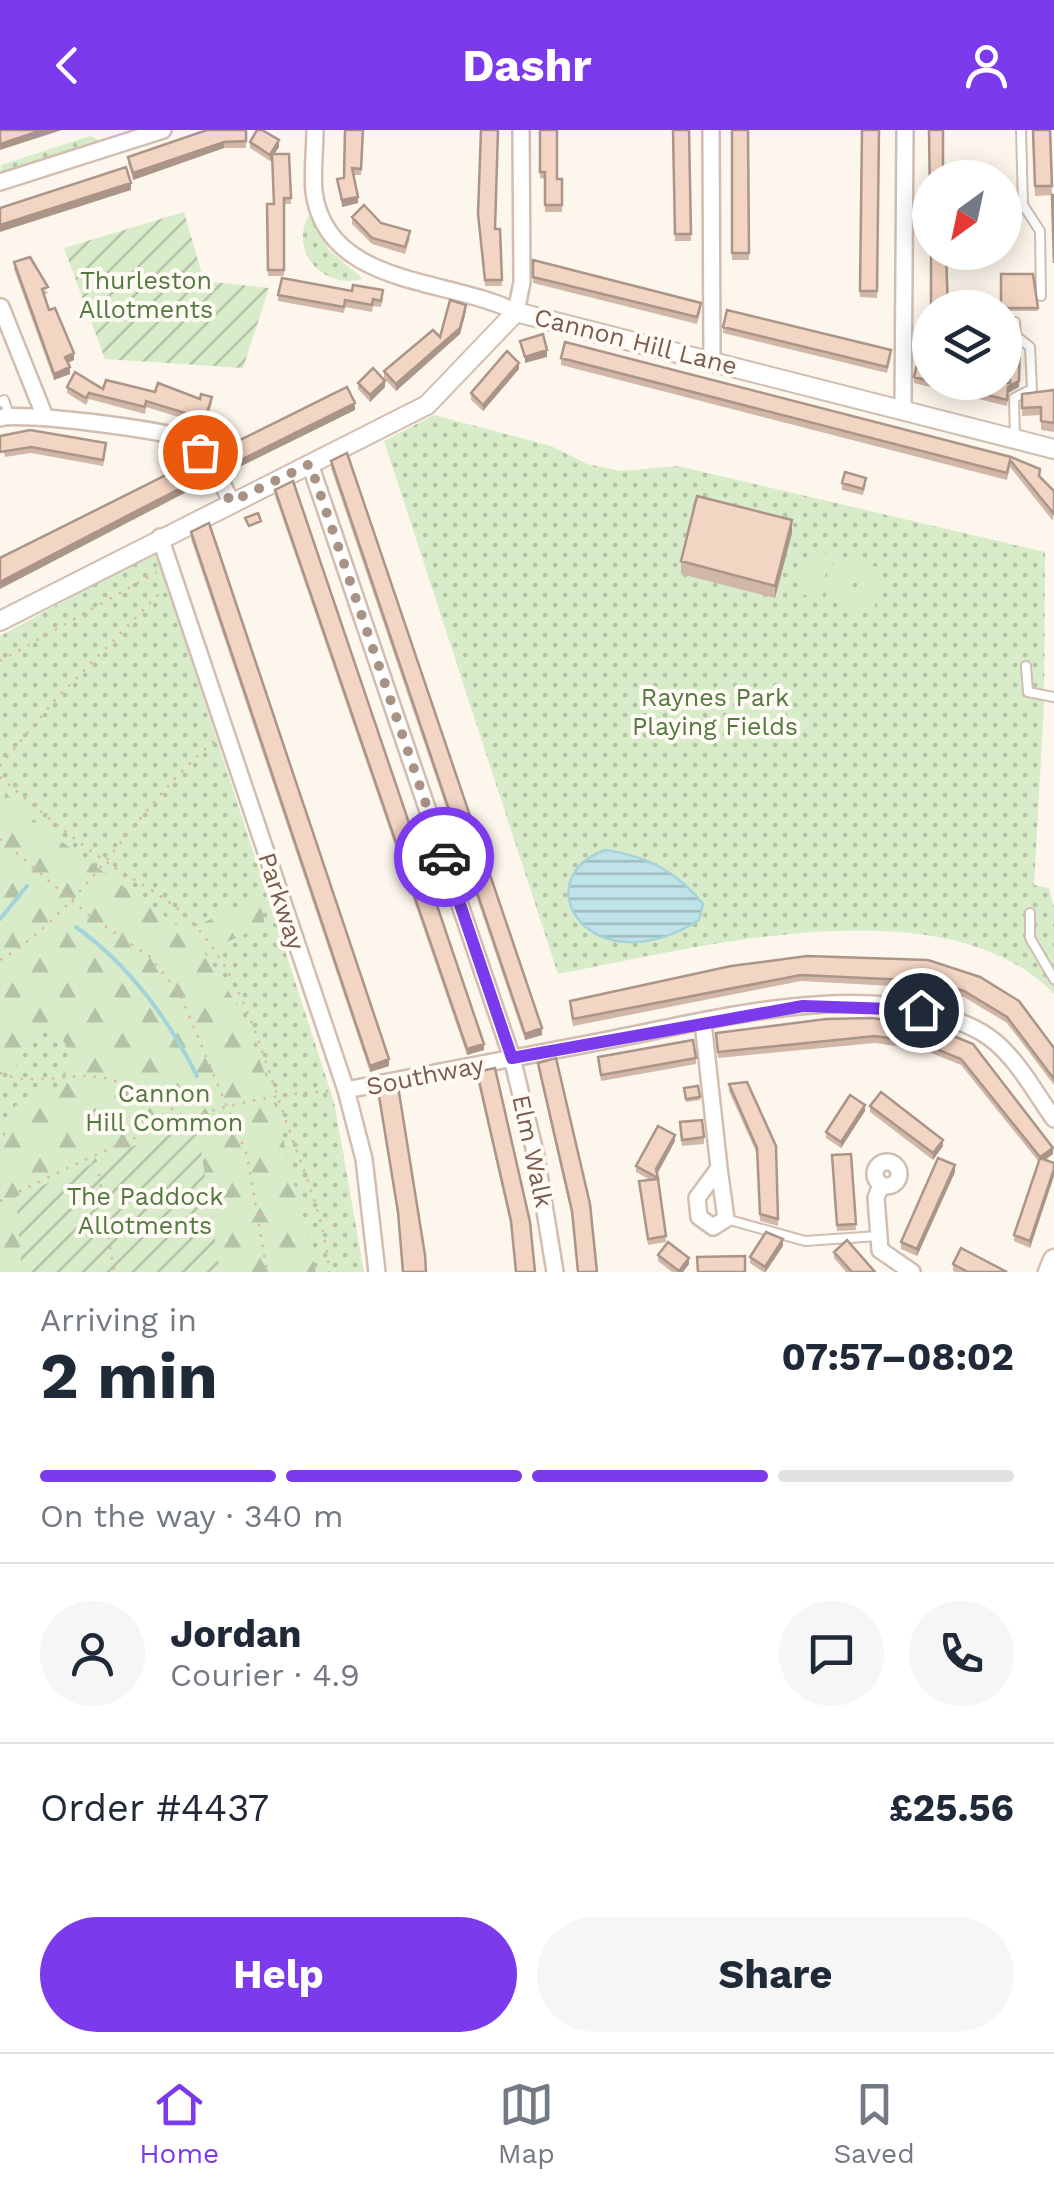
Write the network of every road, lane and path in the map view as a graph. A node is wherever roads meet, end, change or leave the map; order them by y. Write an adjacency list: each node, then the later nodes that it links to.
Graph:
1 (163, 130): 7 (street)
2 (315, 130): 10 (street)
3 (521, 130): 10 (street)
4 (711, 130): 12 (street)
5 (904, 130): 15 (street)
6 (1021, 130): 8 (lane)
7 (0, 182)
8 (1041, 296)
9 (1, 307): 17 (street)
10 (516, 312): 12 (street, Cannon Hill Lane); 20 (street, Cannon Hill Lane)
11 (1022, 341): 13 (lane)
12 (712, 360): 15 (street, Cannon Hill Lane)
13 (1022, 394)
14 (1014, 400): 18 (lane)
15 (902, 410): 18 (street, Cannon Hill Lane)
16 (3, 411): 17 (street)
17 (45, 416): 21 (street)
18 (1015, 439): 19 (street, Cannon Hill Lane)
19 (1054, 449)
20 (310, 464): 21 (street, Cannon Hill Lane); 39 (street, Elm Walk)
21 (231, 502): 22 (street, Cannon Hill Lane)
22 (160, 537): 23 (street, Parkway); 25 (street, Cannon Hill Lane)
23 (170, 562): 24 (street, Parkway); 26 (path)
24 (176, 579): 29 (street, Parkway); 30 (path)
25 (0, 622)
26 (0, 661)
27 (1026, 666): 28 (lane)
28 (1054, 697)
29 (226, 732): 33 (path); 41 (street, Parkway)
30 (0, 766)
31 (0, 777): 33 (path)
32 (0, 838): 34 (path)
33 (103, 860): 34 (path); 42 (path)
34 (72, 900): 36 (path); 43 (path)
35 (1030, 913): 37 (lane)
36 (0, 960)
37 (1054, 979)
38 (702, 1022): 39 (street, Southway); 45 (street, Southway); 46 (street)
39 (512, 1058): 41 (street, Southway); 59 (street, Elm Walk)
40 (0, 1073): 44 (path)
41 (346, 1090): 42 (path); 58 (street, Parkway)
42 (278, 1095): 43 (path); 57 (path)
43 (227, 1103): 44 (path); 56 (path)
44 (184, 1117): 49 (path)
45 (1054, 1119)
46 (719, 1168): 50 (street); 50 (street)
47 (99, 1174): 54 (path)
48 (881, 1185): 51 (street)
49 (0, 1200)
50 (726, 1219): 51 (lane)
51 (878, 1236): 60 (street)
52 (1054, 1260): 61 (main road)
53 (216, 1270): 55 (path)
54 (114, 1272)
55 (207, 1272)
56 (267, 1272)
57 (329, 1272)
58 (377, 1272)
59 (556, 1272)
60 (912, 1272)
61 (1049, 1272)

